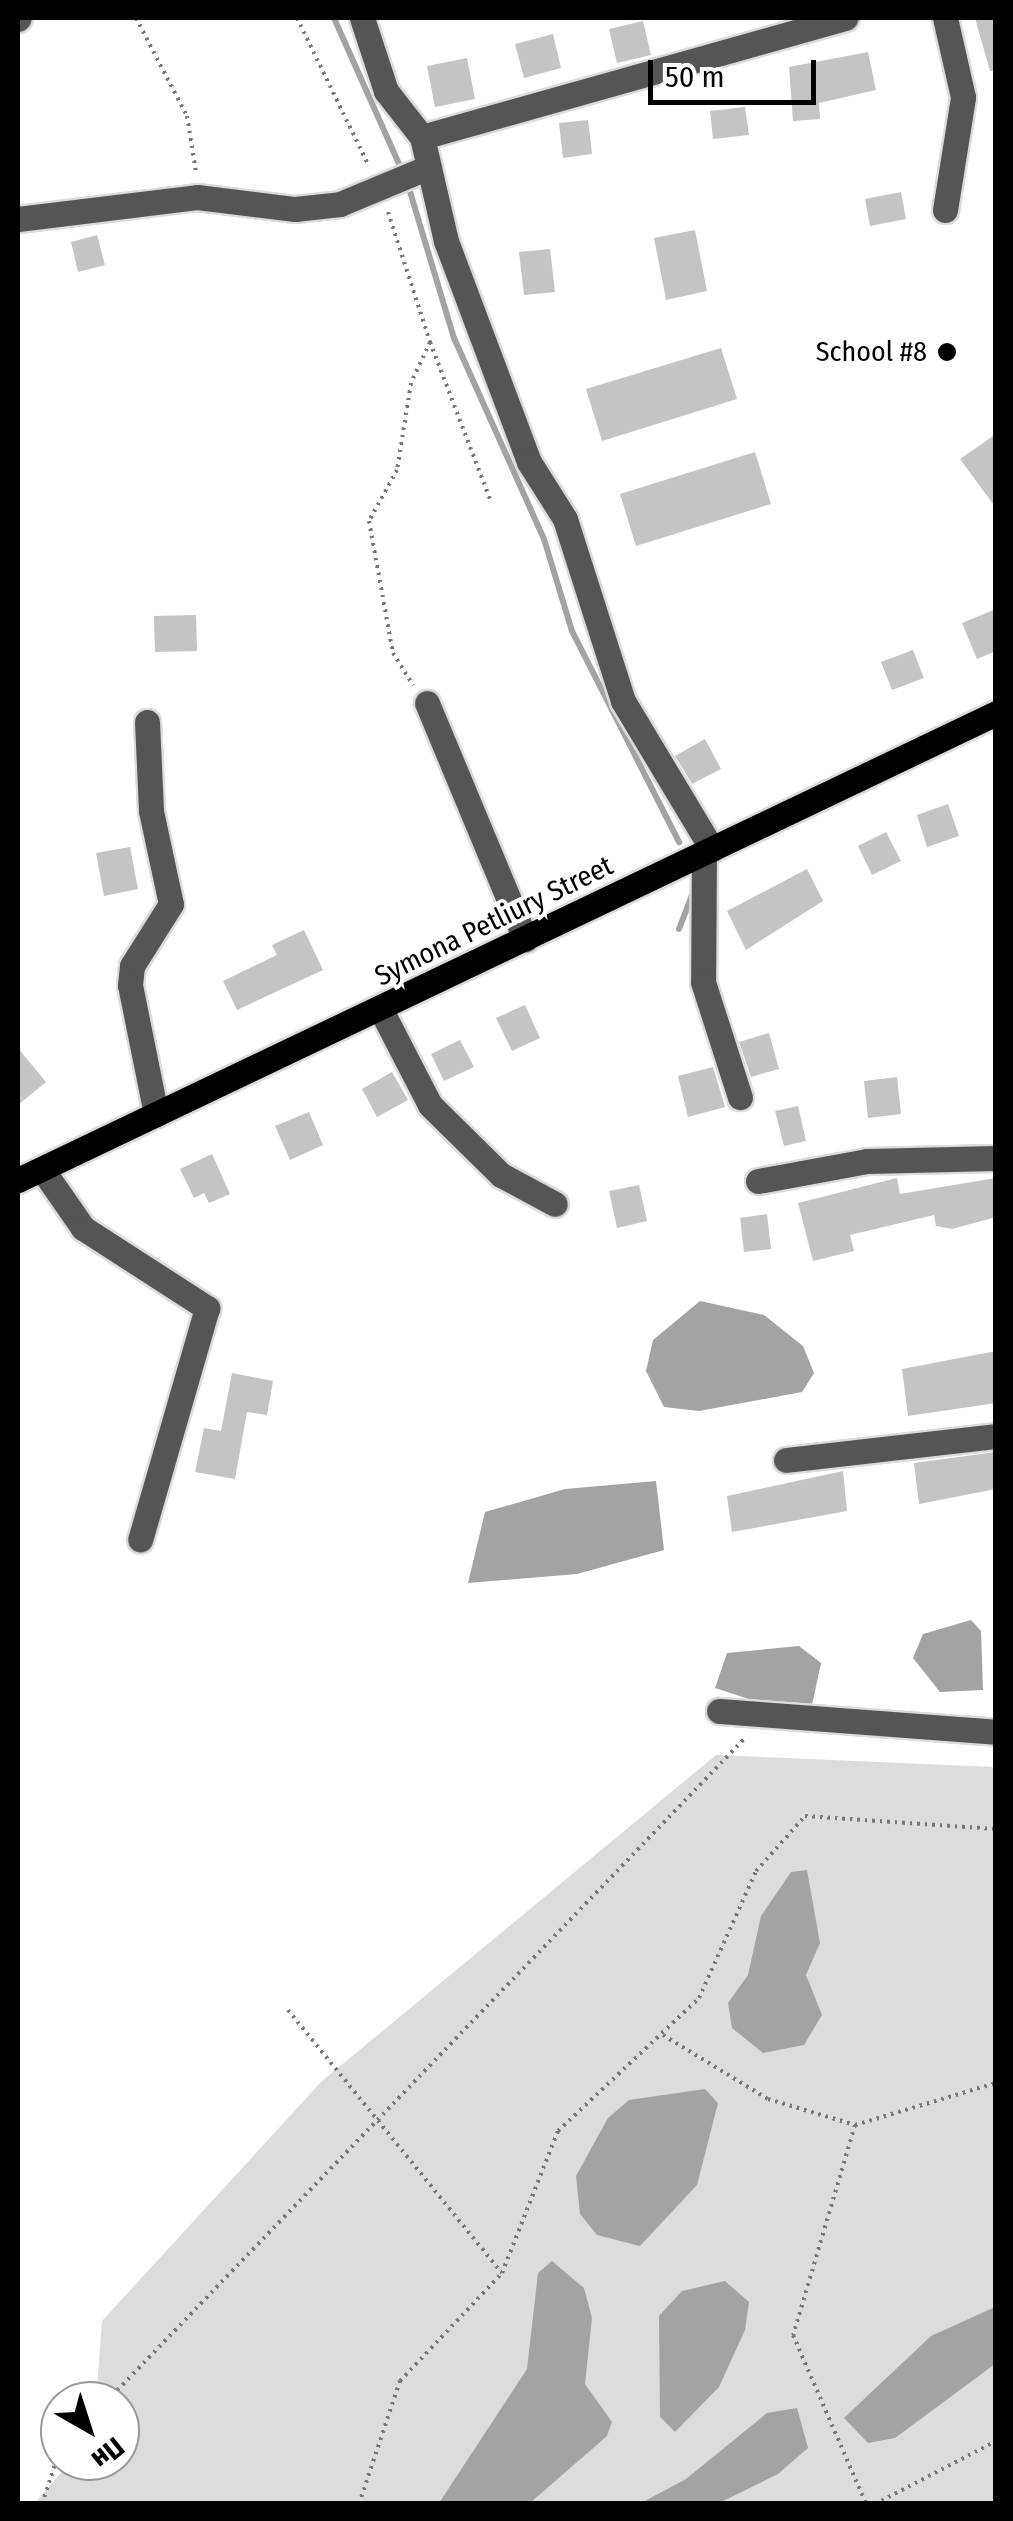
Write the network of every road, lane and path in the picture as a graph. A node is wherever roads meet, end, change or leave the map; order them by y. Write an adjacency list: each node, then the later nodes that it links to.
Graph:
1 (136, 18): 8 (path)
2 (297, 18): 7 (path)
3 (362, 18): 6 (street)
4 (846, 18): 6 (street)
5 (946, 18): 9 (street)
6 (422, 137): 7 (street)
7 (405, 178): 8 (street); 11 (path); 16 (street)
8 (197, 197): 10 (street)
9 (945, 210)
10 (18, 218)
11 (430, 342): 12 (path); 13 (path)
12 (490, 500)
13 (427, 703): 17 (street)
14 (996, 713): 16 (main road, Symona Petliury Street)
15 (147, 722): 20 (street)
16 (708, 851): 17 (main road, Symona Petliury Street); 19 (street)
17 (524, 940): 18 (main road, Symona Petliury Street)
18 (380, 1008): 20 (main road, Symona Petliury Street); 25 (street)
19 (740, 1097)
20 (156, 1114): 22 (main road, Symona Petliury Street)
21 (996, 1158): 24 (street)
22 (42, 1169): 23 (main road, Symona Petliury Street); 28 (street)
23 (18, 1180)
24 (758, 1181)
25 (556, 1204)
26 (996, 1436): 27 (street)
27 (786, 1460)
28 (140, 1540)
29 (719, 1711): 30 (street)
30 (764, 1718): 31 (street); 36 (path)
31 (996, 1732)
32 (996, 1829): 34 (path)
33 (288, 2010): 36 (path)
34 (662, 2034): 37 (path); 38 (path)
35 (996, 2083): 37 (path)
36 (380, 2123): 38 (path); 39 (path)
37 (855, 2125): 42 (path)
38 (502, 2272): 41 (path)
39 (127, 2381)
40 (996, 2441): 43 (path)
41 (359, 2504)
42 (866, 2504)
43 (874, 2504)

